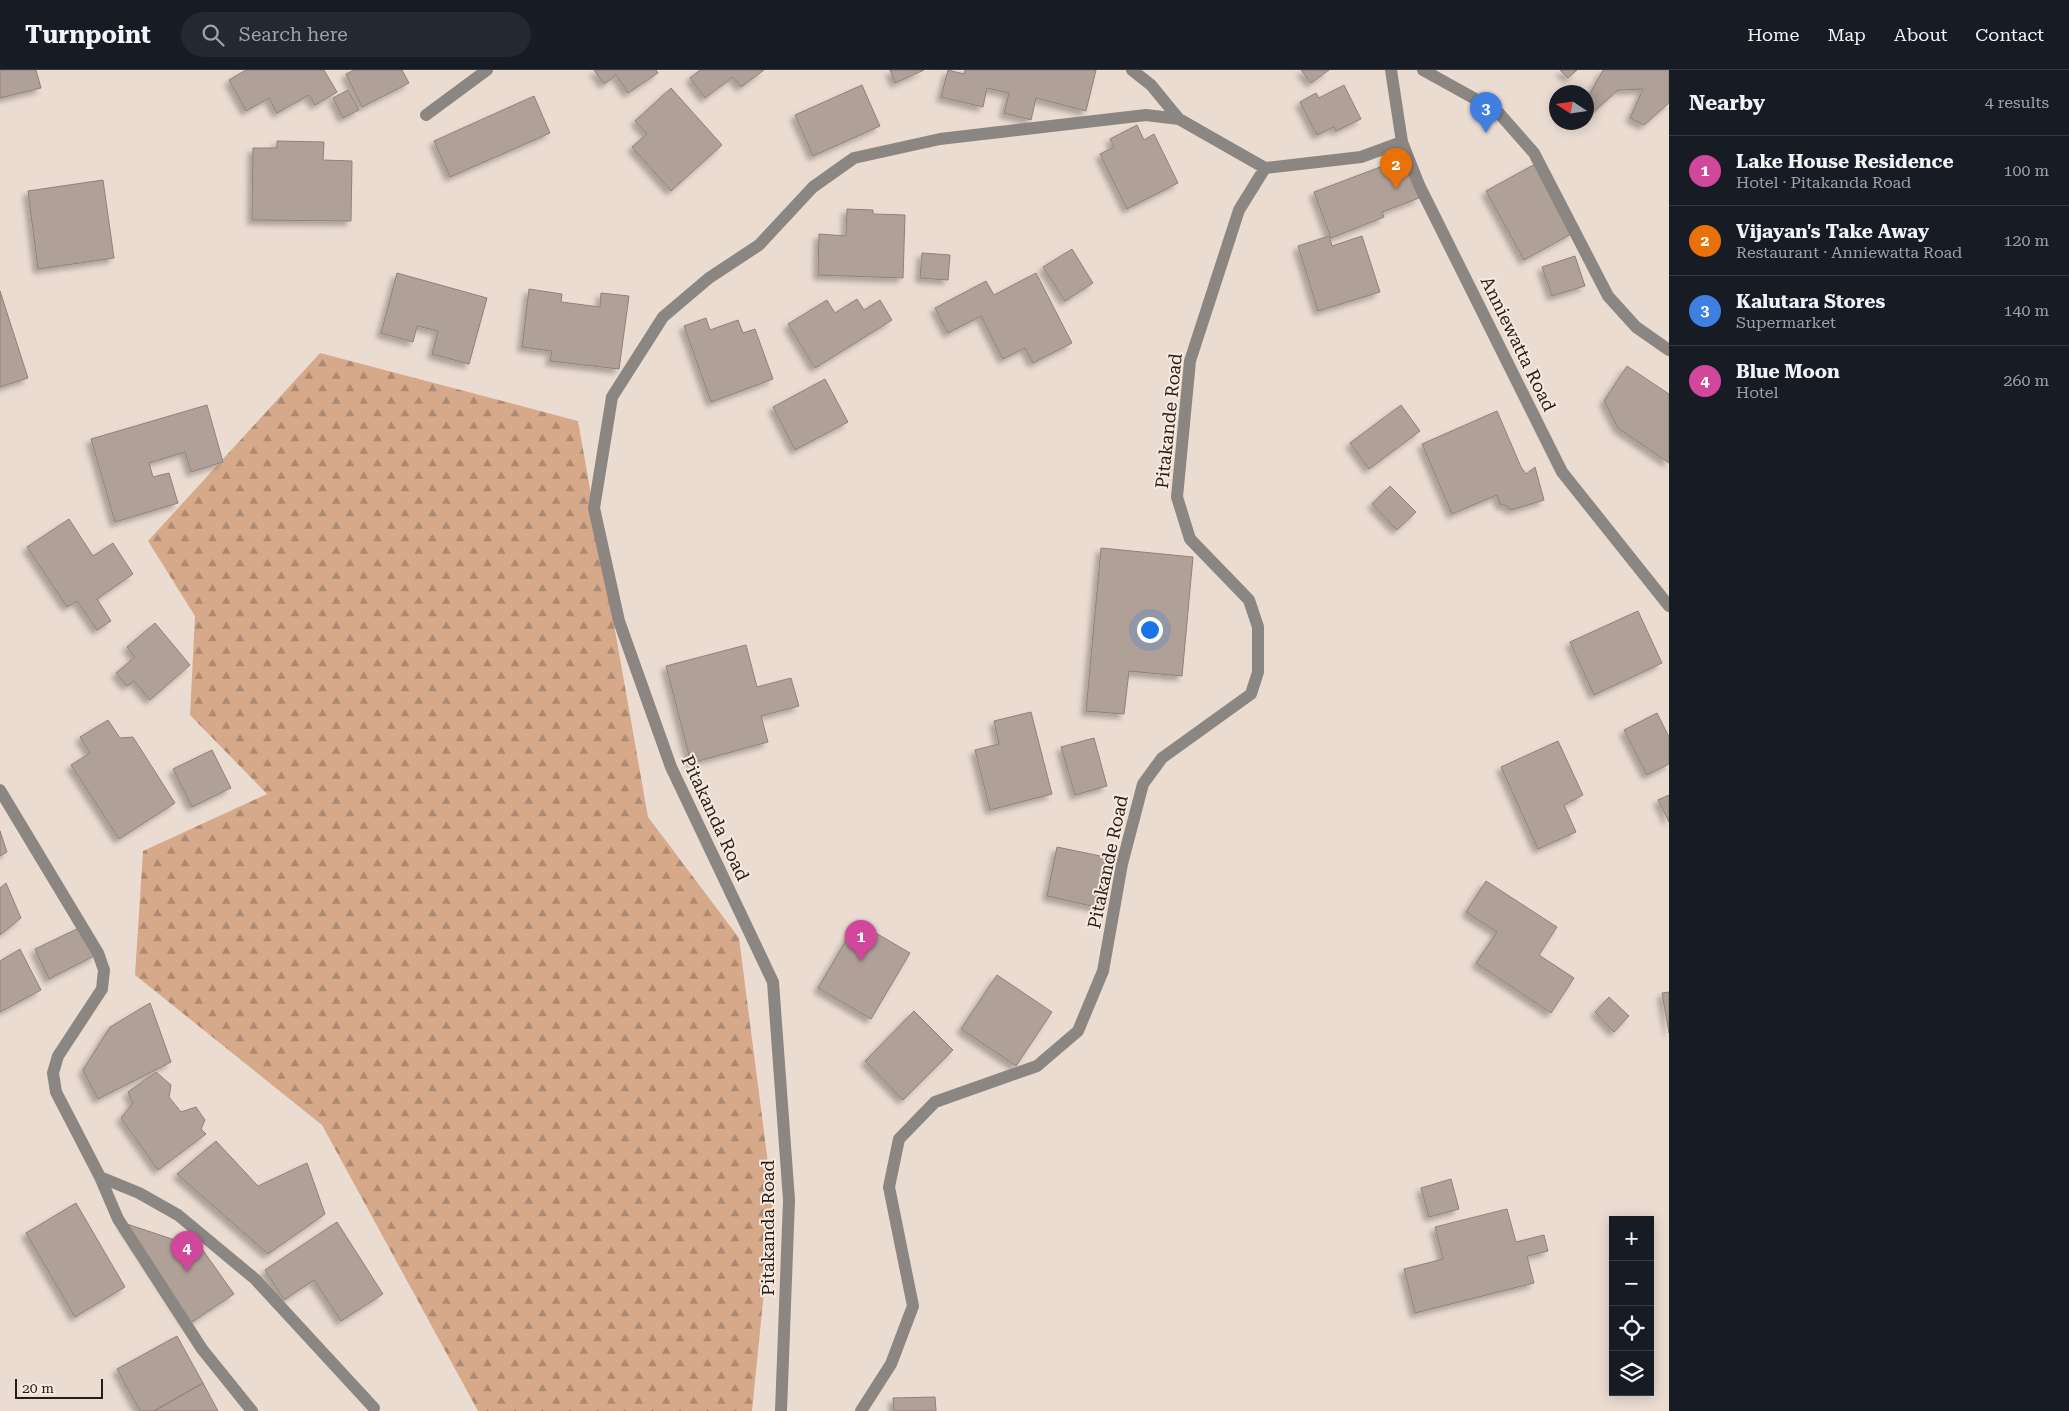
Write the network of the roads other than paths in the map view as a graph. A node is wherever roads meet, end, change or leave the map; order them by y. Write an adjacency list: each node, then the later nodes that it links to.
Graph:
1 (487, 70): 5 (street)
2 (1132, 70): 6 (street)
3 (1391, 70): 7 (street, Anniewatta Road)
4 (1423, 70): 9 (street)
5 (426, 115)
6 (1179, 118): 8 (street); 15 (street, Pitakanda Road)
7 (1402, 142): 8 (street); 10 (street, Anniewatta Road)
8 (1265, 168): 16 (street, Pitakande Road)
9 (1669, 350)
10 (1669, 606)
11 (0, 790): 12 (street)
12 (100, 1177): 13 (street); 14 (street)
13 (374, 1408)
14 (252, 1411)
15 (781, 1411)
16 (861, 1411)

